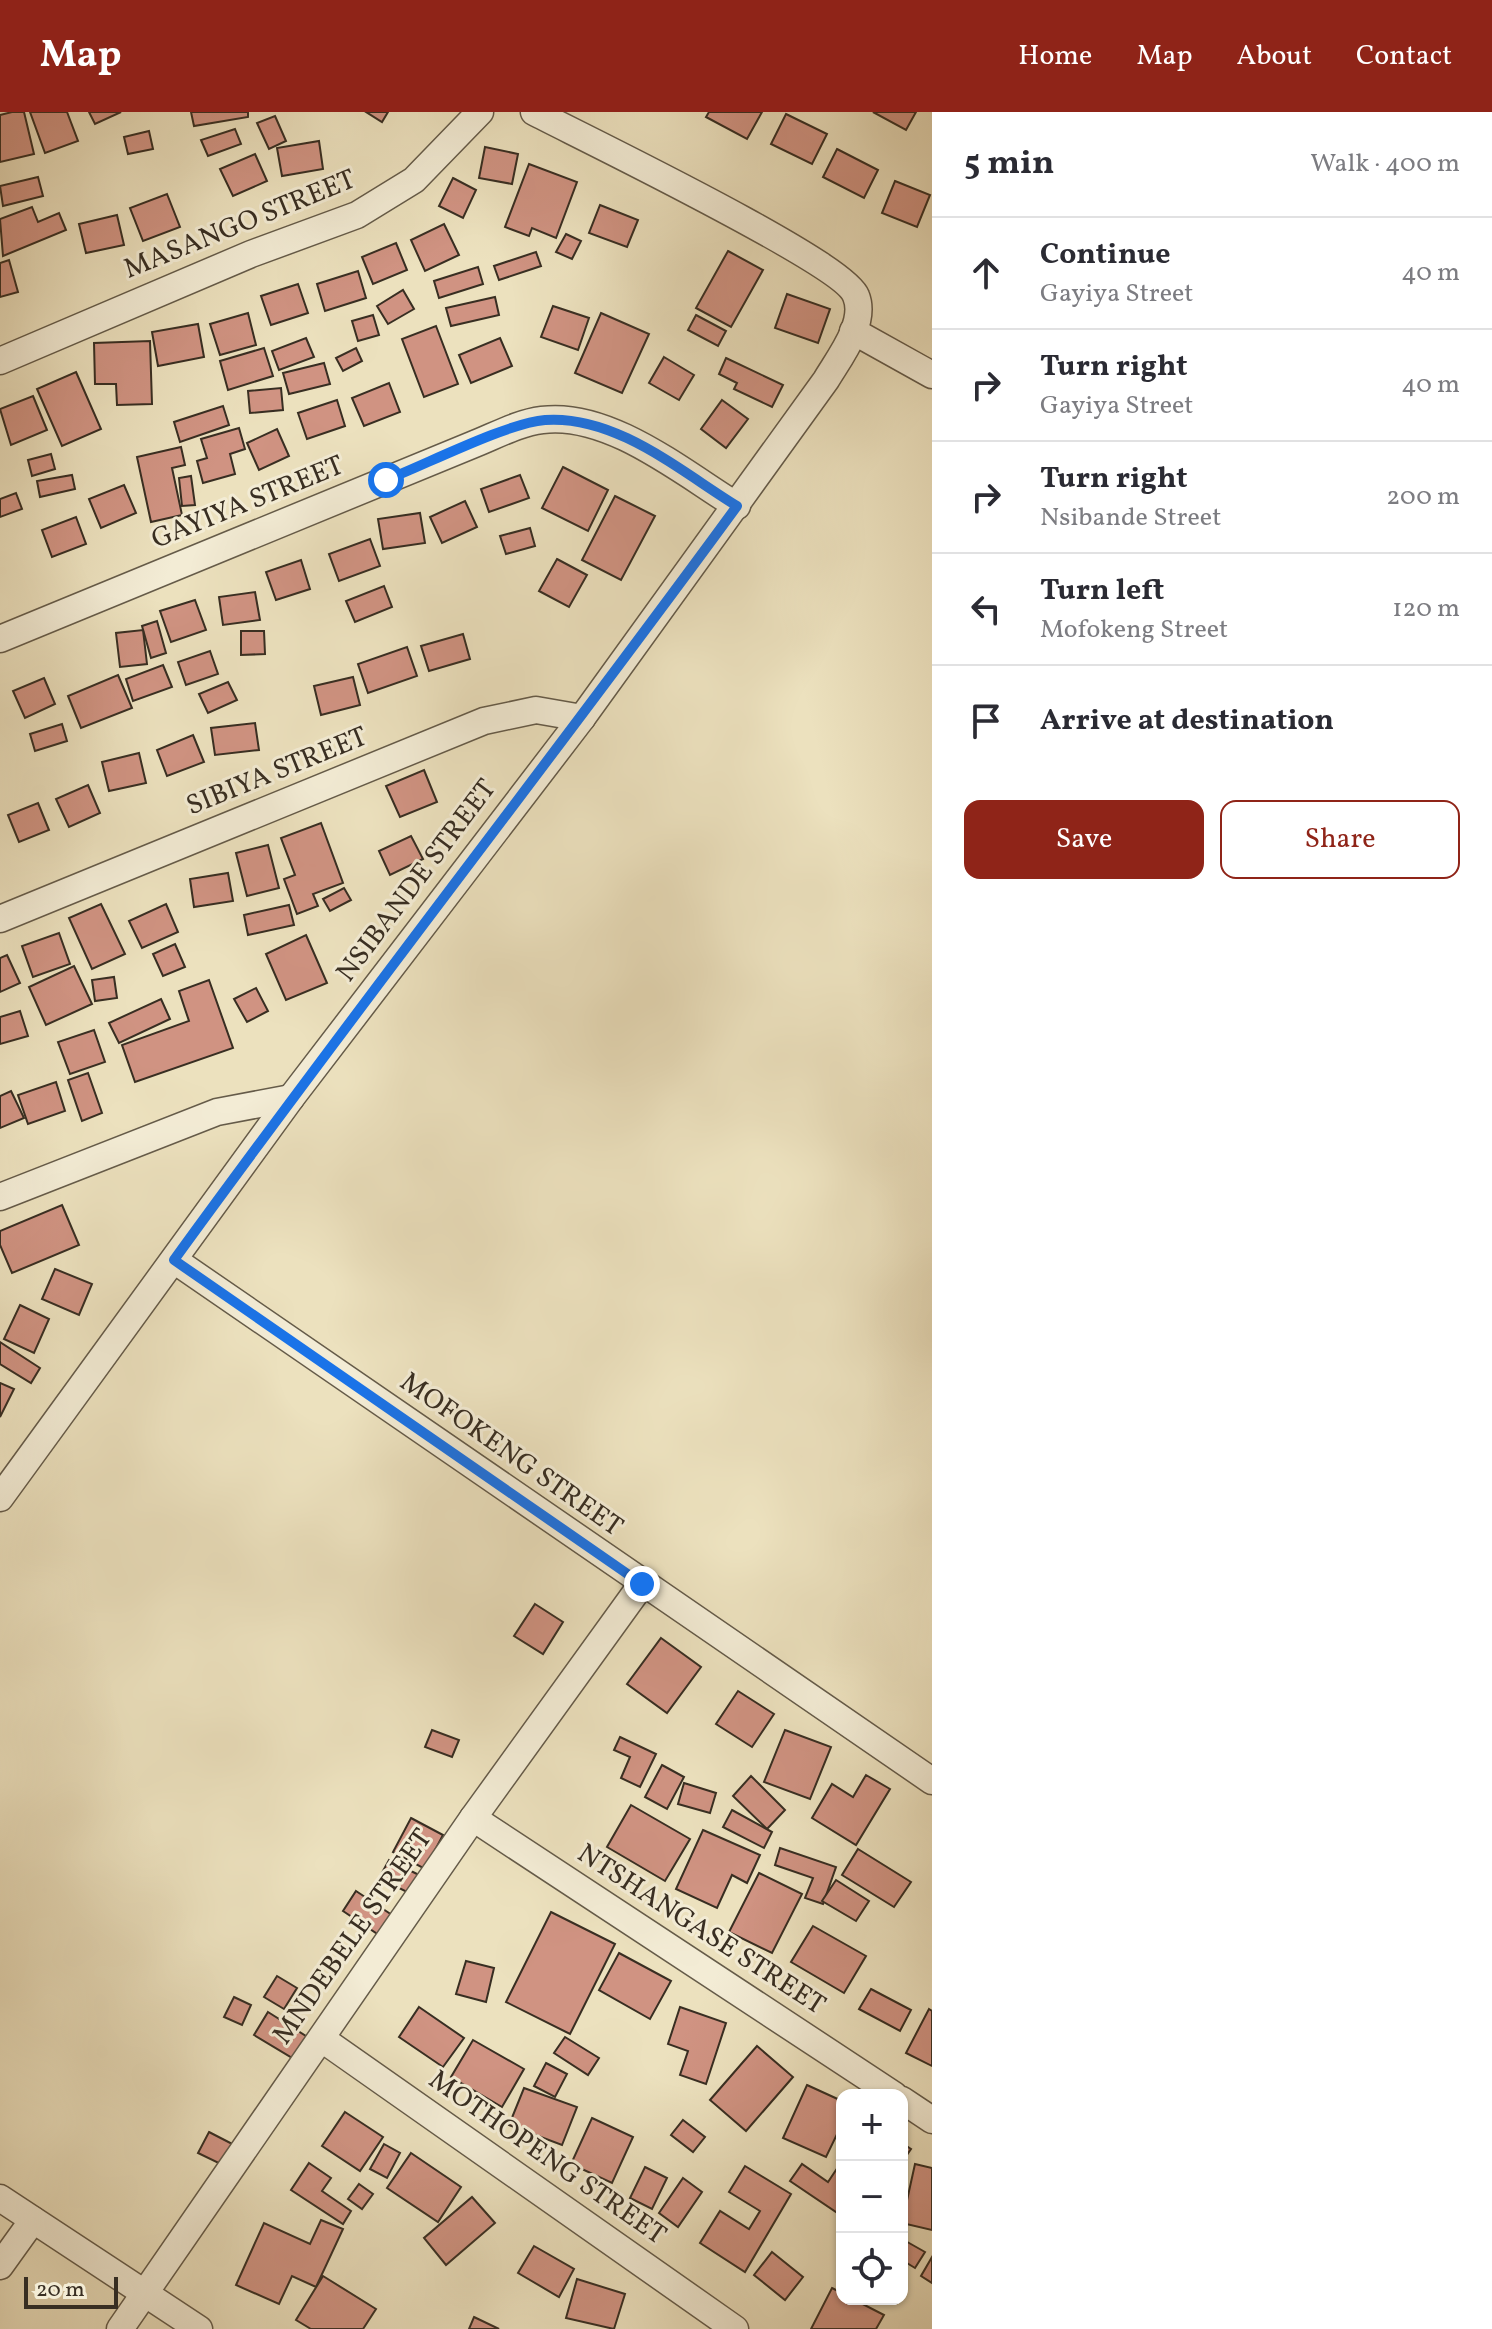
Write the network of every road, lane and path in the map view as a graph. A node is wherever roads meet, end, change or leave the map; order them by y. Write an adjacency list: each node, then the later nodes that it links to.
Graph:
1 (480, 112): 4 (street, MASANGO STREET)
2 (534, 112): 3 (street, NSIBANDE STREET)
3 (853, 331): 5 (street); 6 (street, NSIBANDE STREET)
4 (0, 361)
5 (932, 375)
6 (737, 506): 7 (street, GAYIYA STREET); 8 (street, NSIBANDE STREET)
7 (0, 639)
8 (582, 718): 9 (street, SIBIYA STREET); 10 (street, NSIBANDE STREET)
9 (0, 919)
10 (291, 1098): 11 (street); 12 (street, NSIBANDE STREET)
11 (0, 1197)
12 (174, 1260): 13 (street, NSIBANDE STREET); 14 (street, MOFOKENG STREET)
13 (0, 1498)
14 (642, 1584): 15 (street, MOFOKENG STREET); 16 (street, MNDEBELE STREET)
15 (932, 1781)
16 (473, 1818): 17 (street, MNDEBELE STREET); 18 (street, NTSHANGASE STREET)
17 (322, 2039): 24 (street, MNDEBELE STREET); 27 (street, MOTHOPENG STREET)
18 (885, 2089)
19 (908, 2104): 20 (street)
20 (932, 2120)
21 (0, 2198): 22 (street)
22 (33, 2220): 23 (street); 24 (street)
23 (0, 2266)
24 (144, 2293): 25 (street, MNDEBELE STREET); 26 (street)
25 (120, 2329)
26 (199, 2329)
27 (735, 2329)

